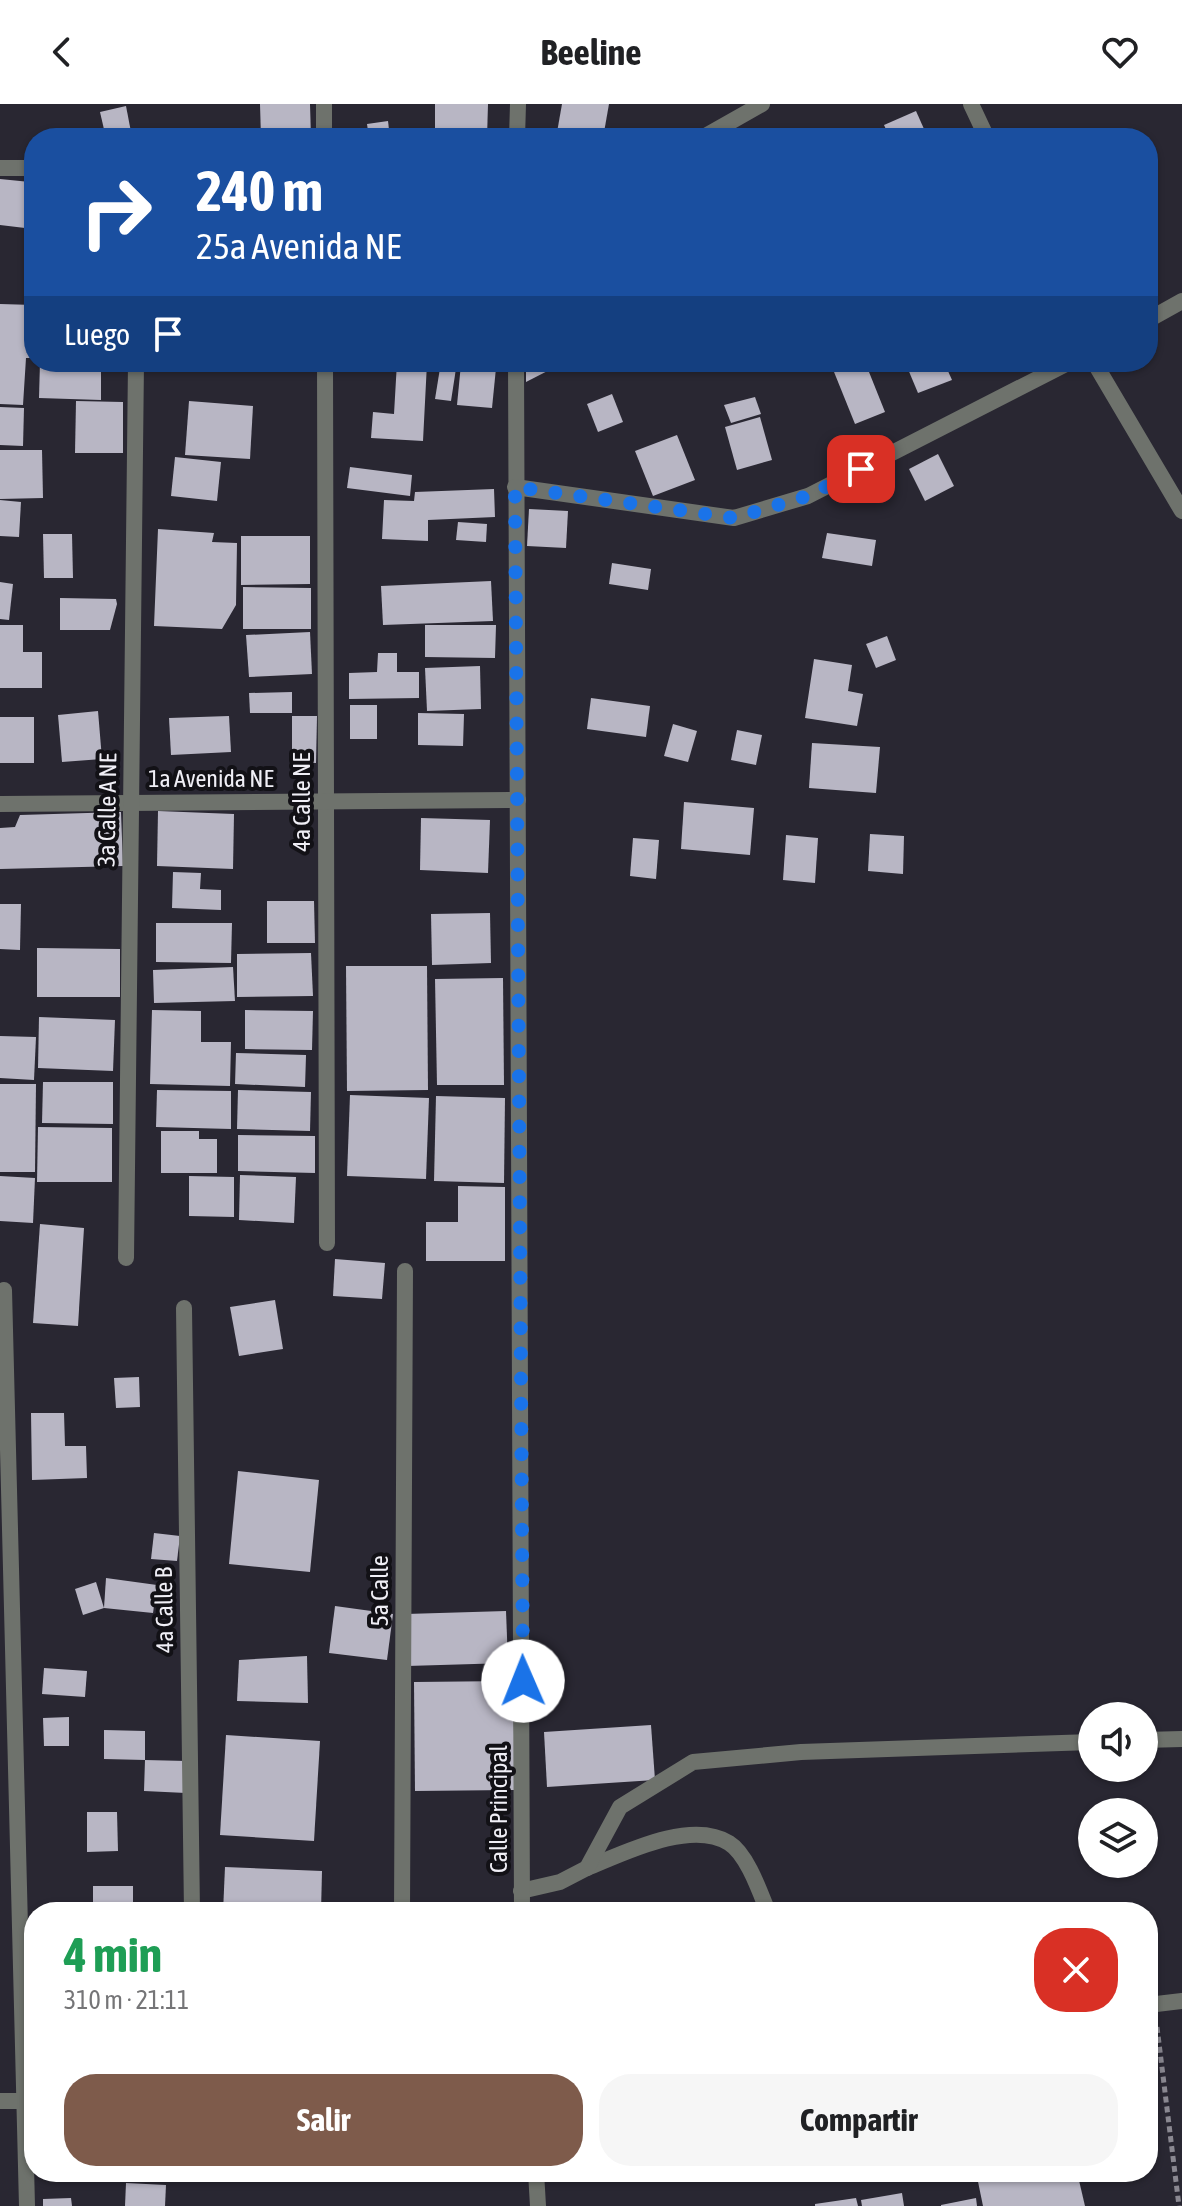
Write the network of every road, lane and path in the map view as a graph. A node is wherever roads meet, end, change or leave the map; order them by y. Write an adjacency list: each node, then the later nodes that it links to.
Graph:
1 (324, 104): 5 (street)
2 (518, 104): 6 (street)
3 (762, 104): 7 (street)
4 (971, 104): 8 (street)
5 (324, 128)
6 (517, 128)
7 (720, 128)
8 (982, 128)
9 (0, 168): 10 (street)
10 (24, 168)
11 (1182, 301): 12 (street)
12 (1158, 314)
13 (136, 372): 22 (street, 3a Calle A NE)
14 (325, 372): 21 (street, 4a Calle NE)
15 (516, 372): 18 (street, Calle Principal)
16 (1050, 372): 18 (street)
17 (1100, 372): 19 (street)
18 (515, 487): 20 (street, Calle Principal)
19 (1182, 511)
20 (518, 800): 21 (street, 1a Avenida NE); 33 (street, Calle Principal)
21 (325, 801): 22 (street, 1a Avenida NE); 24 (street, 4a Calle NE)
22 (131, 803): 23 (street, 1a Avenida NE); 25 (street, 3a Calle A NE)
23 (0, 804)
24 (327, 1243)
25 (126, 1258)
26 (405, 1271): 35 (street, 5a Calle)
27 (4, 1290): 38 (street)
28 (184, 1308): 34 (street, 4a Calle B)
29 (1182, 1739): 30 (street)
30 (1158, 1740)
31 (1078, 1742): 32 (street)
32 (587, 1868): 33 (street); 37 (street)
33 (521, 1891): 36 (street, Calle Principal)
34 (192, 1902)
35 (402, 1902)
36 (522, 1902)
37 (764, 1902)
38 (24, 1939)
39 (1182, 2001): 40 (street)
40 (1158, 2005)
41 (1158, 2050): 48 (path)
42 (0, 2101): 43 (street)
43 (24, 2101)
44 (27, 2182): 46 (street)
45 (537, 2182): 47 (street)
46 (27, 2206)
47 (538, 2206)
48 (1179, 2206)

